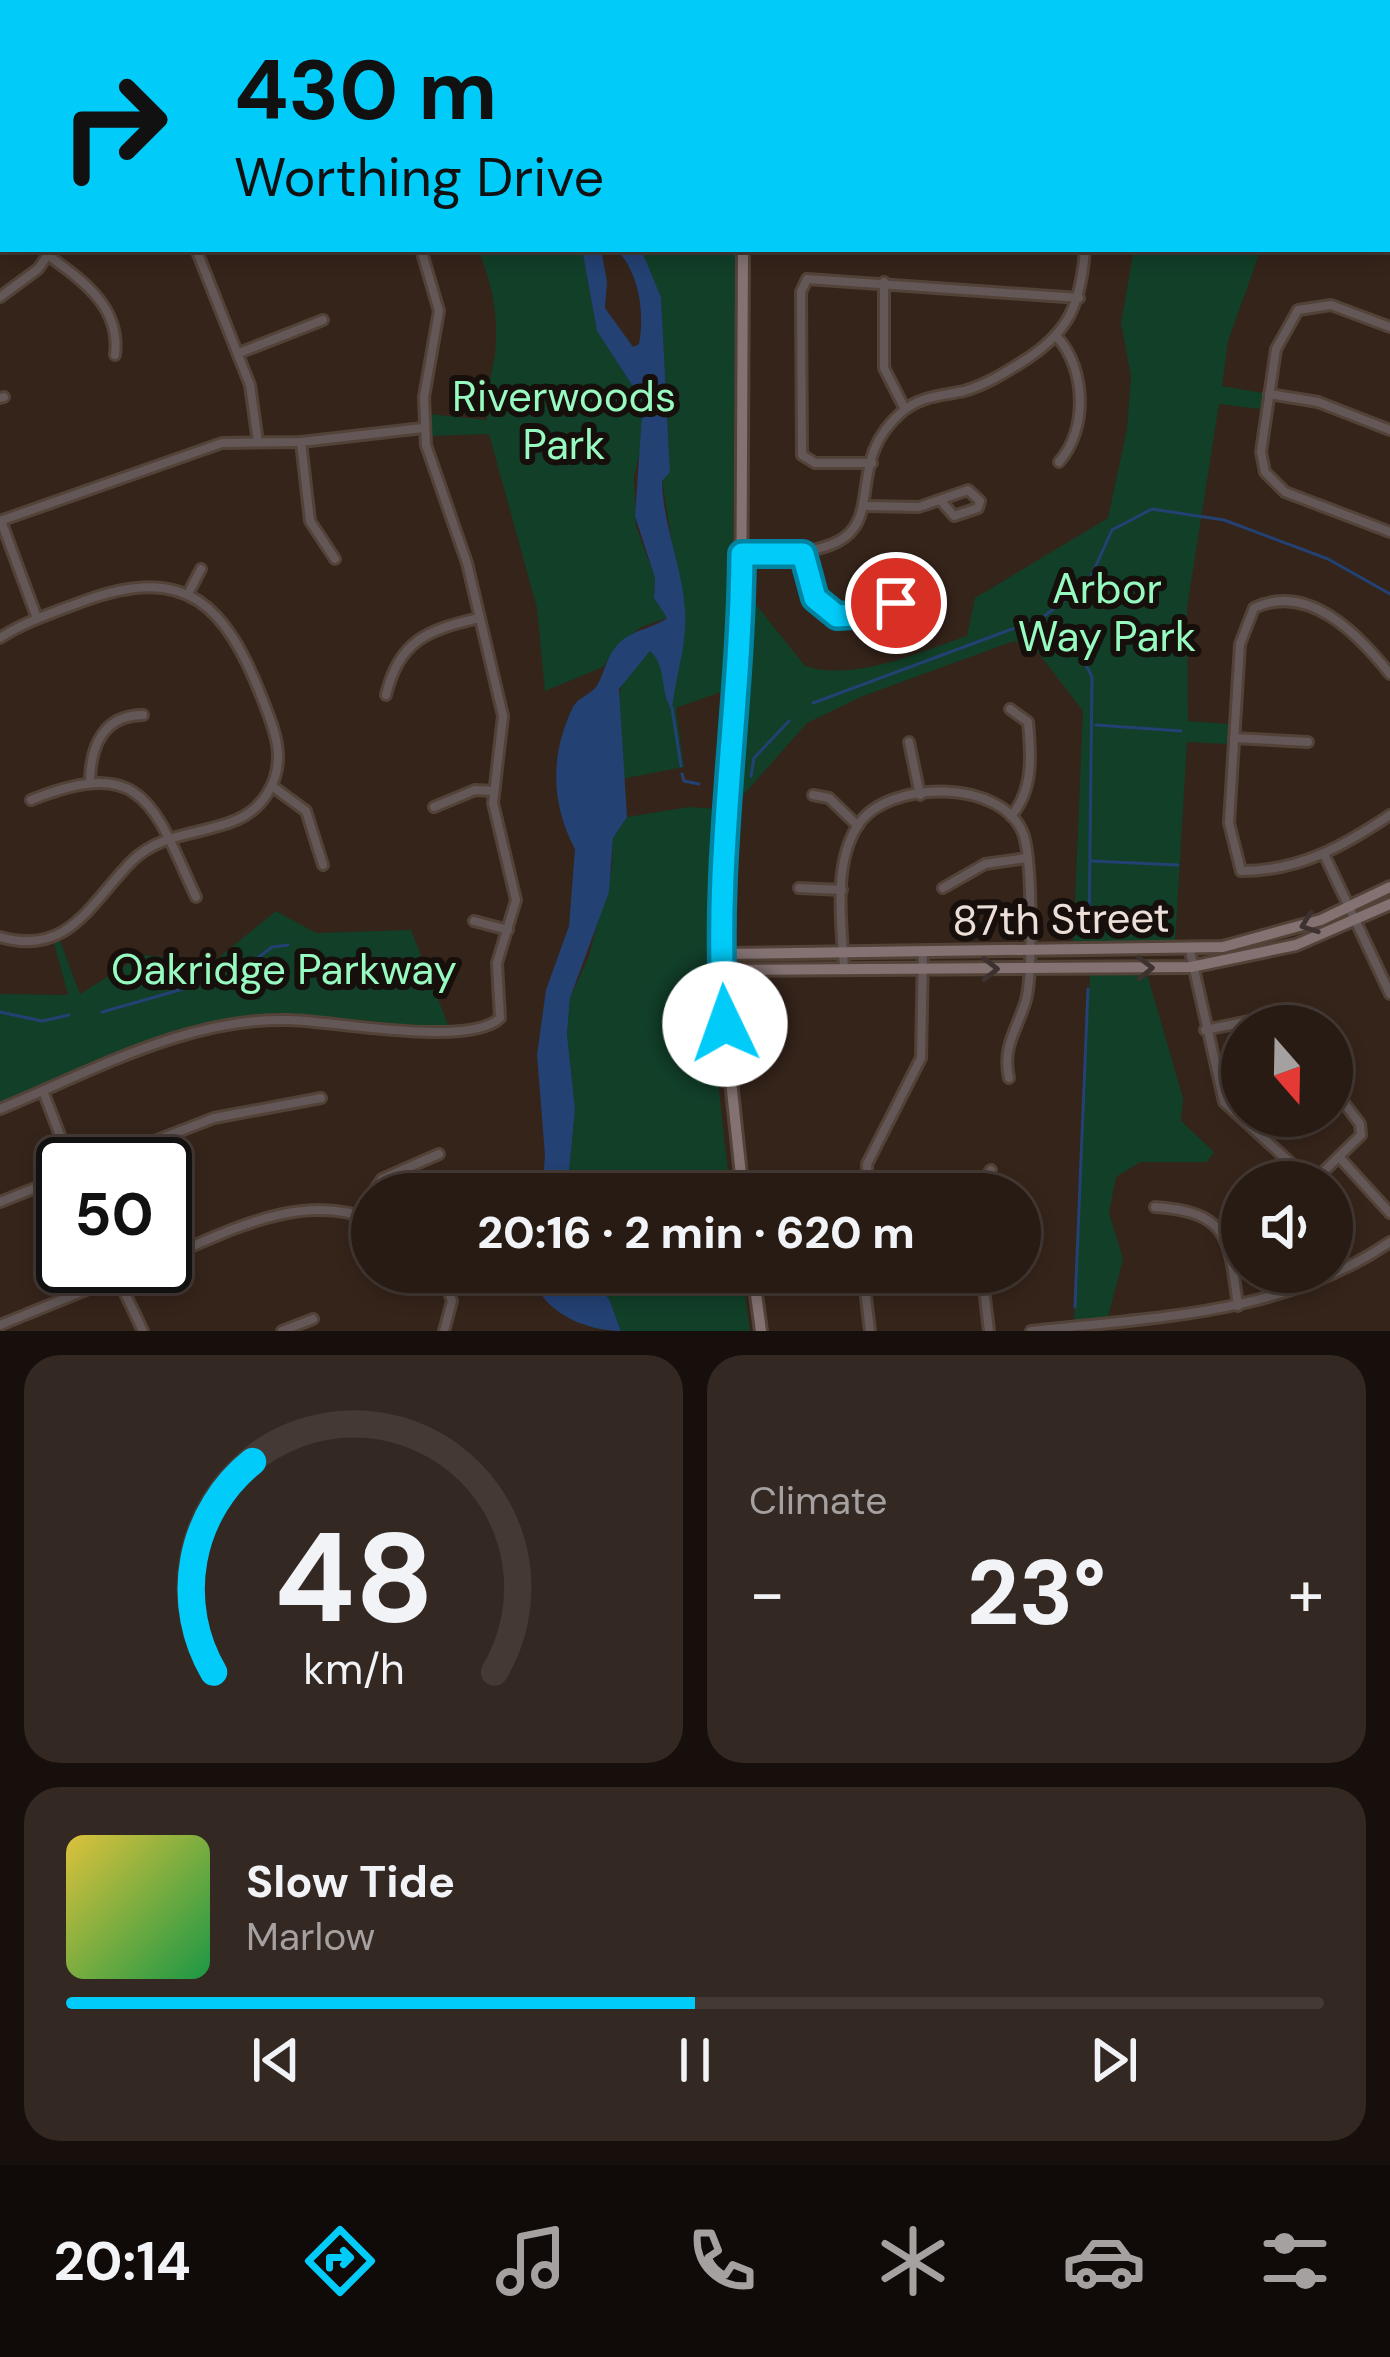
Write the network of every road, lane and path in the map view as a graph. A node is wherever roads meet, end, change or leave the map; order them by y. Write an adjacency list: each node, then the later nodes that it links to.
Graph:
1 (197, 252): 12 (street)
2 (422, 252): 16 (street)
3 (743, 252): 26 (street)
4 (1085, 252): 8 (street)
5 (51, 253): 7 (street); 13 (street)
6 (884, 281): 8 (street); 15 (street); 21 (street)
7 (0, 297)
8 (1079, 298): 11 (street)
9 (323, 320): 12 (street)
10 (1390, 327): 14 (street)
11 (1058, 338): 15 (street); 20 (street)
12 (239, 353): 18 (street)
13 (115, 356)
14 (1269, 394): 17 (street); 25 (street)
15 (905, 409): 21 (street)
16 (423, 428): 19 (street); 33 (street)
17 (1390, 430)
18 (258, 442): 19 (street); 24 (street)
19 (301, 442): 28 (street)
20 (1059, 462)
21 (872, 463): 23 (street)
22 (941, 501): 22 (street); 23 (street)
23 (866, 506): 27 (street)
24 (1, 521): 32 (street)
25 (1390, 532)
26 (742, 554): 27 (street); 71 (street)
27 (803, 554): 31 (street)
28 (334, 559)
29 (201, 569): 30 (street)
30 (189, 595): 32 (street); 43 (street)
31 (896, 603)
32 (37, 618): 34 (street)
33 (479, 618): 36 (street); 44 (street)
34 (0, 638)
35 (1390, 674): 39 (street)
36 (386, 694)
37 (1010, 710): 50 (street)
38 (142, 715): 42 (street)
39 (1234, 738): 41 (street); 53 (street)
40 (909, 742): 46 (street)
41 (1308, 742)
42 (90, 780): 47 (street); 52 (street)
43 (272, 786): 52 (street); 55 (street)
44 (494, 791): 48 (street); 65 (street)
45 (813, 795): 51 (street)
46 (920, 795): 50 (street); 51 (street)
47 (31, 800)
48 (434, 807)
49 (1390, 815): 53 (street)
50 (1011, 816): 54 (street)
51 (858, 826): 59 (street)
52 (168, 836): 60 (street); 66 (street)
53 (1324, 854): 62 (street)
54 (1027, 858): 58 (street); 70 (street)
55 (323, 865)
56 (1390, 887): 62 (street, 87th Street)
57 (799, 888): 59 (street)
58 (943, 888)
59 (842, 890): 68 (street)
60 (196, 897)
61 (1390, 904): 64 (street, 87th Street)
62 (1349, 908): 64 (street); 67 (street, 87th Street, one-way to 67)
63 (474, 921): 65 (street)
64 (1356, 922): 72 (street, 87th Street); 77 (street)
65 (508, 930): 82 (street)
66 (0, 937)
67 (1190, 951): 70 (street, 87th Street); 72 (street)
68 (843, 953): 69 (street, 87th Street); 71 (street, 87th Street); 73 (street)
69 (923, 953): 70 (street, 87th Street); 74 (street)
70 (1028, 953): 75 (street)
71 (722, 954): 76 (street)
72 (1191, 967): 75 (street, 87th Street, one-way to 72); 80 (street)
73 (844, 969): 74 (street, 87th Street); 76 (street, 87th Street)
74 (923, 969): 75 (street, 87th Street, one-way to 75); 93 (street)
75 (1028, 969): 81 (street)
76 (722, 970): 92 (street)
77 (1385, 972): 78 (street)
78 (1390, 994)
79 (1221, 1027): 80 (street)
80 (1205, 1030): 89 (street)
81 (1009, 1078)
82 (43, 1091): 84 (street); 86 (street)
83 (321, 1098): 87 (street)
84 (0, 1109)
85 (1353, 1118): 89 (street)
86 (61, 1137)
87 (165, 1137)
88 (439, 1154): 91 (street)
89 (1340, 1157): 98 (street)
90 (991, 1170): 94 (street)
91 (396, 1173)
92 (741, 1173)
93 (867, 1173)
94 (989, 1173)
95 (36, 1188): 96 (street)
96 (0, 1202)
97 (1156, 1207): 108 (street)
98 (1390, 1213)
99 (351, 1214): 101 (street)
100 (1390, 1242): 108 (street)
101 (192, 1248)
102 (77, 1293): 111 (street)
103 (124, 1293): 114 (street)
104 (451, 1293): 112 (street)
105 (755, 1293): 116 (street)
106 (865, 1293): 117 (street)
107 (984, 1293): 118 (street)
108 (1238, 1306): 109 (street)
109 (1175, 1315): 113 (street); 120 (street)
110 (314, 1319): 115 (street)
111 (0, 1325)
112 (446, 1329)
113 (1070, 1329): 119 (street)
114 (143, 1331)
115 (282, 1331)
116 (760, 1331)
117 (870, 1331)
118 (989, 1331)
119 (1031, 1331)
120 (1178, 1331)

